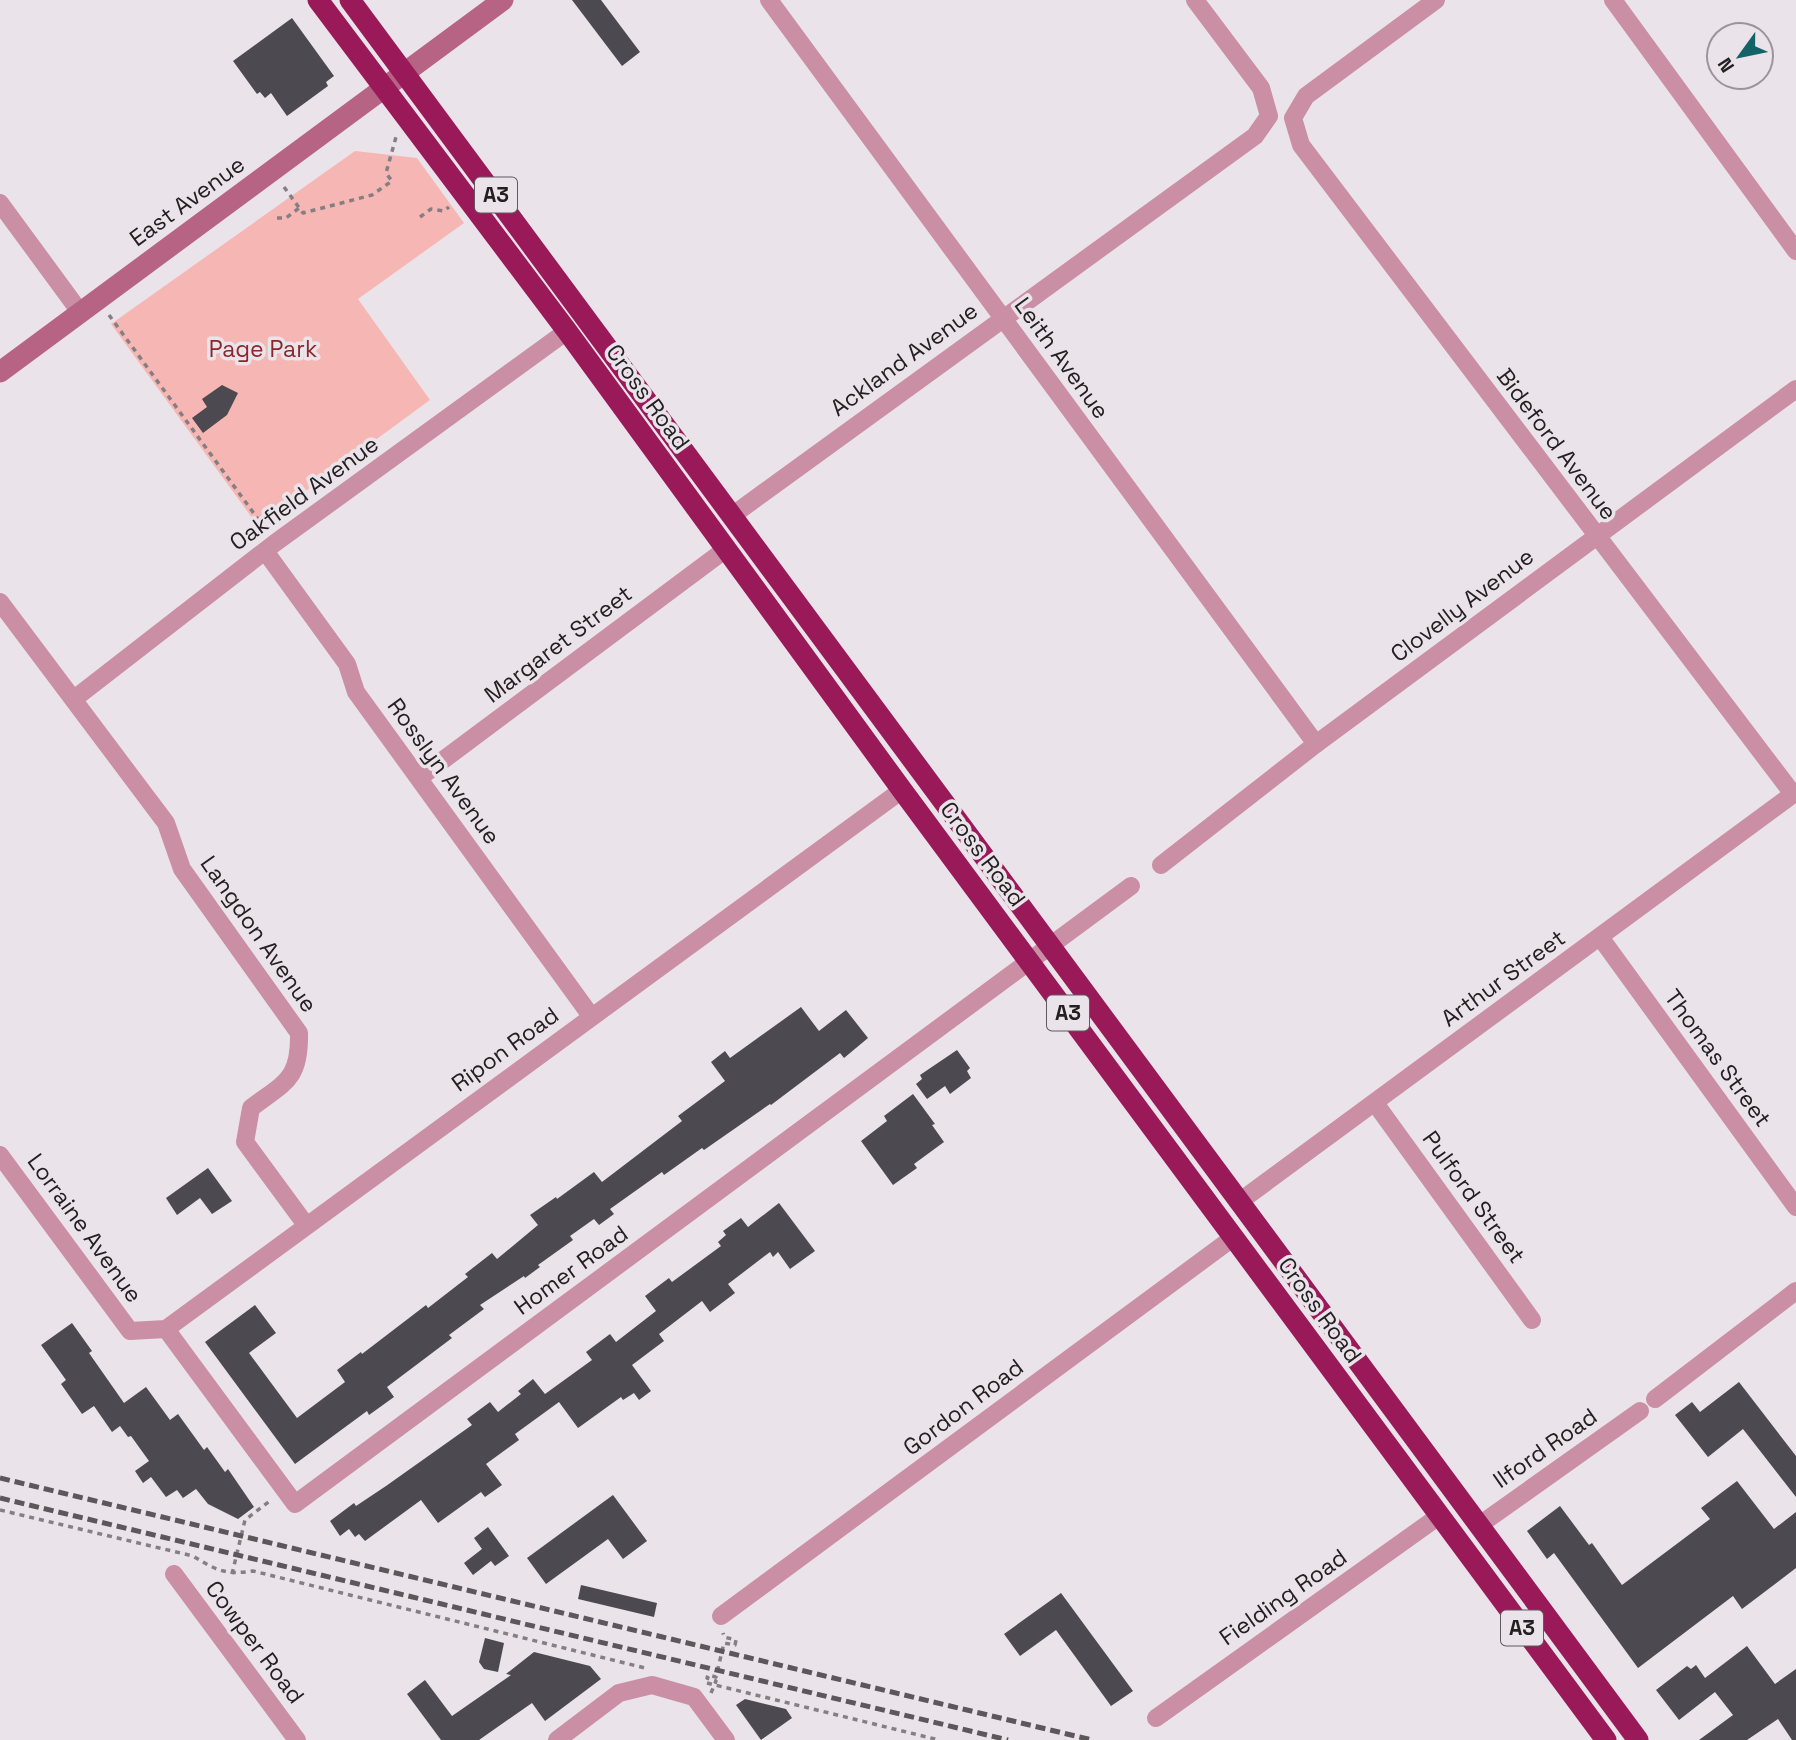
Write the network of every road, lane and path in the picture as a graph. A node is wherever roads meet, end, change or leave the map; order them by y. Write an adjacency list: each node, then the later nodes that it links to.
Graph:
1 (317, 0): 9 (highway, Cross Road / A3)
2 (350, 0): 8 (highway, Cross Road / A3)
3 (503, 0): 8 (street, East Avenue)
4 (769, 0): 19 (street, Leith Avenue)
5 (1195, 0): 19 (street, Ackland Avenue)
6 (1436, 0): 26 (street, Bideford Avenue)
7 (1613, 0): 17 (street)
8 (405, 73): 9 (street, East Avenue); 20 (highway, Cross Road / A3)
9 (384, 89): 12 (highway, Cross Road / A3); 18 (street, East Avenue)
10 (396, 137): 14 (path)
11 (285, 189): 14 (path)
12 (465, 195): 15 (path); 21 (highway, Cross Road / A3)
13 (0, 203): 18 (street)
14 (299, 208): 16 (path)
15 (420, 217)
16 (277, 218)
17 (1796, 251)
18 (89, 305): 22 (street, East Avenue); 27 (path)
19 (1003, 317): 24 (street, Ackland Avenue); 32 (street, Leith Avenue)
20 (586, 318): 21 (highway); 24 (highway, Cross Road / A3)
21 (567, 331): 25 (highway, Cross Road / A3); 27 (street, Oakfield Avenue)
22 (0, 372)
23 (1796, 389): 26 (street, Clovelly Avenue)
24 (733, 515): 25 (highway); 28 (highway); 29 (highway, Cross Road / A3)
25 (702, 516): 28 (highway, Cross Road / A3)
26 (1596, 537): 32 (street, Clovelly Avenue); 36 (street, Bideford Avenue)
27 (270, 547): 31 (street, Oakfield Avenue); 34 (street, Rosslyn Avenue)
28 (726, 549): 29 (highway); 34 (street, Margaret Street); 35 (highway, Cross Road / A3)
29 (760, 552): 33 (highway, Cross Road / A3)
30 (0, 602): 31 (street, Langdon Avenue)
31 (74, 699): 47 (street, Langdon Avenue)
32 (1316, 744): 37 (street, Clovelly Avenue)
33 (924, 774): 35 (highway); 40 (highway, Cross Road / A3)
34 (419, 778): 42 (street, Rosslyn Avenue)
35 (902, 790): 41 (highway, Cross Road / A3); 42 (street, Ripon Road)
36 (1794, 793): 39 (street, Arthur Street)
37 (1161, 865)
38 (1131, 886): 40 (street)
39 (1600, 937): 43 (street, Arthur Street); 46 (street, Thomas Street)
40 (1051, 946): 41 (street, Homer Road); 45 (highway, Cross Road / A3)
41 (1030, 961): 48 (highway, Cross Road / A3); 54 (street, Homer Road)
42 (591, 1016): 47 (street, Ripon Road)
43 (1375, 1103): 45 (street, Arthur Street); 50 (street, Pulford Street)
44 (0, 1155): 51 (street, Lorraine Avenue)
45 (1239, 1202): 48 (highway); 57 (highway, Cross Road / A3)
46 (1796, 1207)
47 (306, 1225): 51 (street, Ripon Road)
48 (1234, 1237): 56 (highway, Cross Road / A3); 60 (street, Gordon Road)
49 (1796, 1291): 52 (street)
50 (1532, 1320)
51 (166, 1329): 54 (street)
52 (1655, 1399)
53 (1640, 1410): 57 (street, Ilford Road)
54 (284, 1490): 59 (path)
55 (0, 1510): 59 (path)
56 (1439, 1516): 57 (highway); 65 (street, Fielding Road); 70 (highway, Cross Road / A3)
57 (1478, 1526): 71 (highway, Cross Road / A3)
58 (174, 1574): 66 (street, Cowper Road)
59 (232, 1574): 61 (path)
60 (721, 1616): 63 (path)
61 (650, 1677): 64 (street); 67 (street)
62 (701, 1682): 63 (path)
63 (715, 1685): 64 (path); 69 (path)
64 (699, 1703): 68 (street)
65 (1156, 1718)
66 (297, 1740)
67 (557, 1740)
68 (726, 1740)
69 (939, 1740)
70 (1606, 1740)
71 (1638, 1740)

